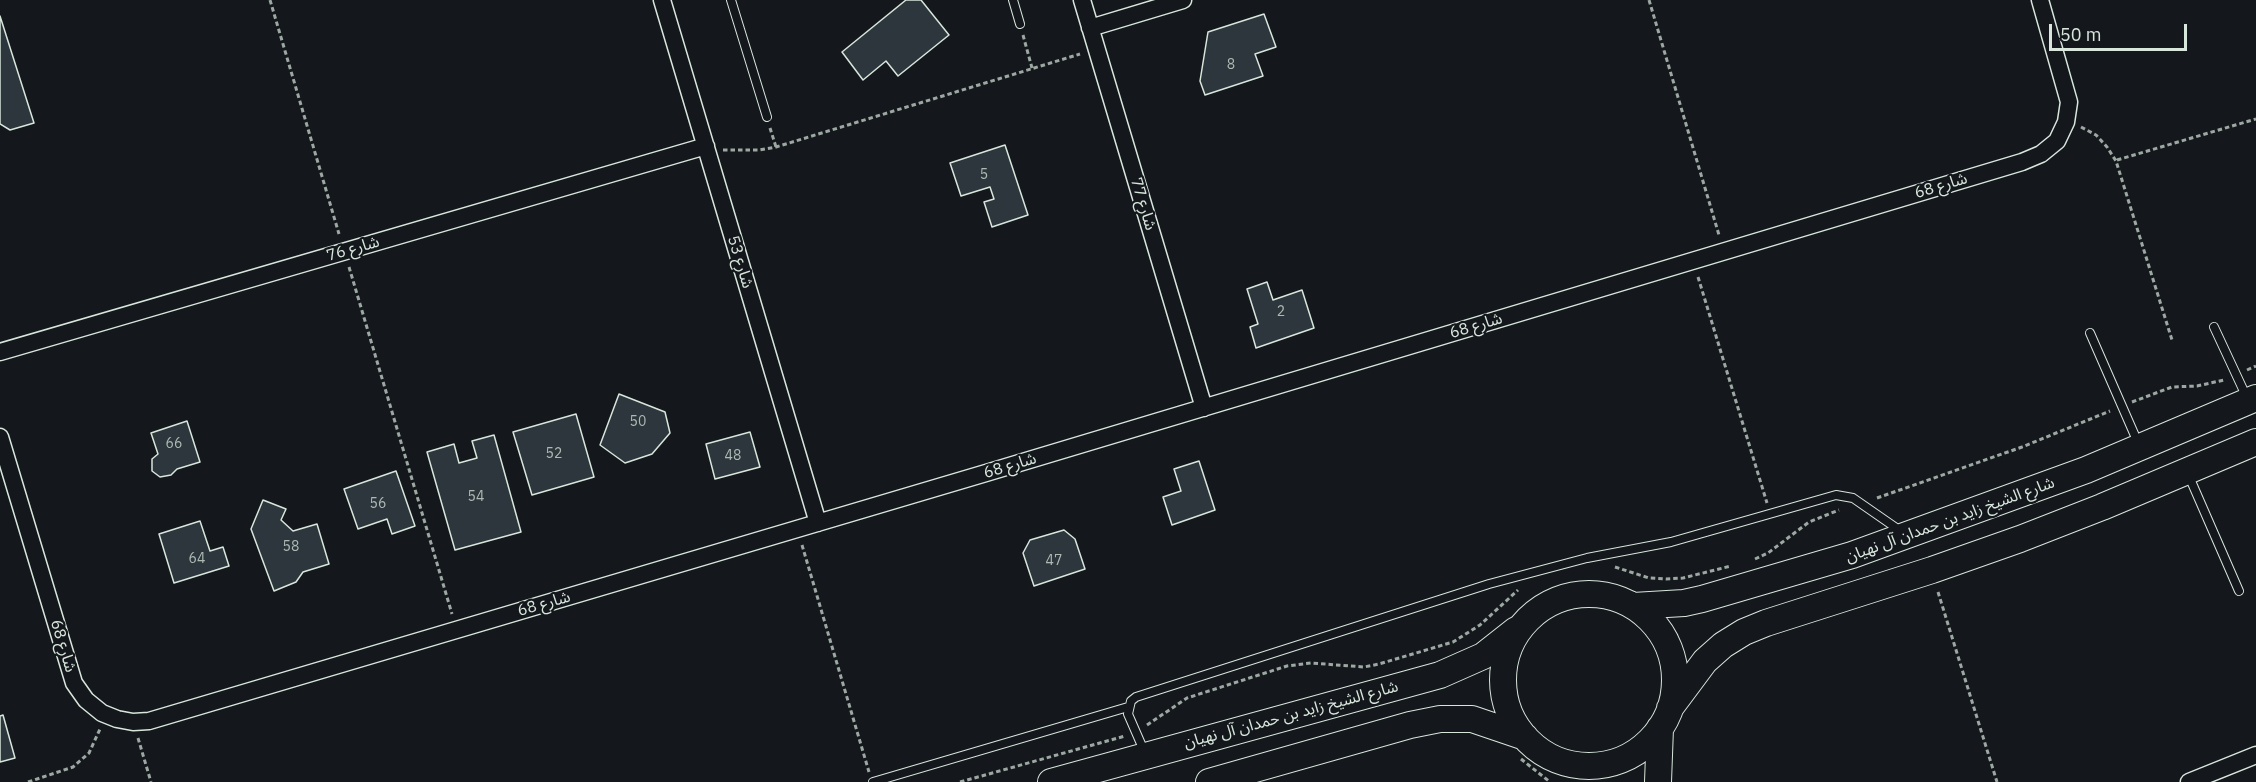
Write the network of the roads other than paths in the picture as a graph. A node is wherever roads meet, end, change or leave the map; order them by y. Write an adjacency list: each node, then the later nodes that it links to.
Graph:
1 (662, 0): 10 (street, شارع 53)
2 (731, 0): 9 (lane)
3 (1013, 0): 7 (lane)
4 (1082, 0): 8 (street, شارع 77)
5 (1183, 0): 8 (street)
6 (2040, 0): 15 (street, شارع 68)
7 (1020, 24)
8 (1090, 28): 15 (street, شارع 77)
9 (767, 117)
10 (706, 146): 13 (street, شارع 76); 20 (street, شارع 53)
11 (2214, 327): 14 (lane)
12 (2090, 333): 18 (lane)
13 (0, 352)
14 (2252, 399): 18 (main road, شارع الشيخ زايد بن حمدان آل نهيان)
15 (1204, 408): 20 (street, شارع 68)
16 (0, 436): 20 (street, شارع 68)
17 (2256, 442): 19 (main road)
18 (2140, 448): 21 (main road, شارع الشيخ زايد بن حمدان آل نهيان)
19 (2186, 471): 22 (lane); 26 (main road)
20 (818, 523)
21 (1908, 536): 23 (main road, شارع الشيخ زايد بن حمدان آل نهيان); 25 (lane)
22 (2239, 591)
23 (1633, 606): 24 (main road); 26 (main road)
24 (1521, 626): 27 (main road, شارع الشيخ زايد بن حمدان آل نهيان); 28 (main road)
25 (1128, 707): 27 (lane); 31 (lane)
26 (1665, 718): 30 (main road); 36 (main road)
27 (1141, 744): 33 (main road, شارع الشيخ زايد بن حمدان آل نهيان)
28 (1520, 745): 30 (main road); 34 (main road)
29 (2256, 755): 37 (street)
30 (1553, 771): 35 (main road)
31 (892, 779): 32 (lane)
32 (873, 782)
33 (1051, 782)
34 (1209, 782)
35 (1572, 782)
36 (1658, 782)
37 (2189, 782)

